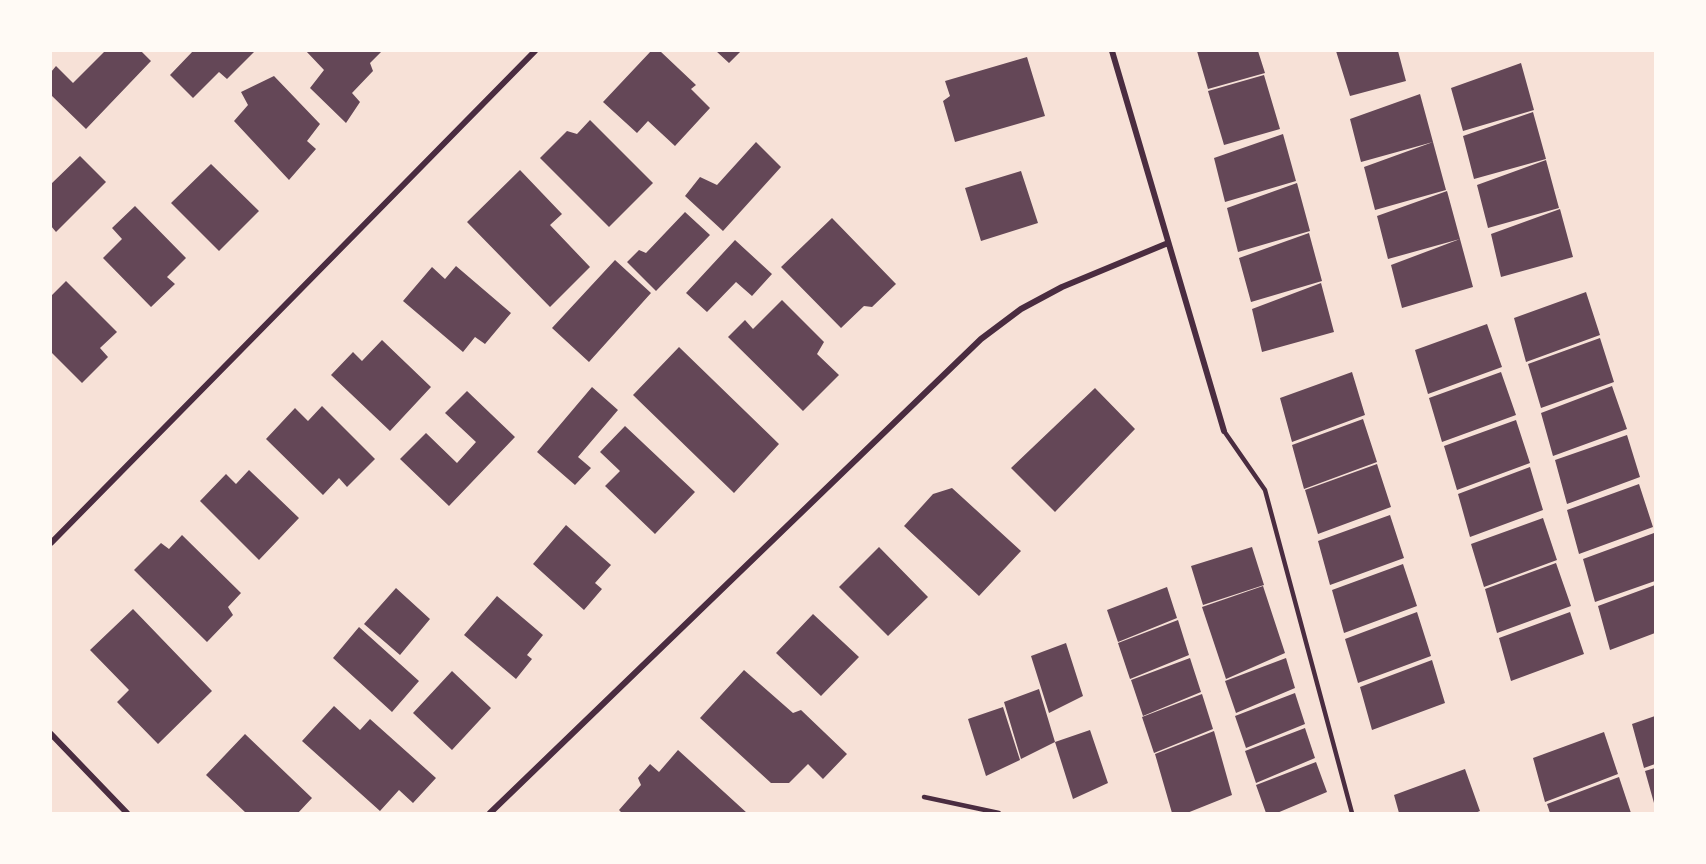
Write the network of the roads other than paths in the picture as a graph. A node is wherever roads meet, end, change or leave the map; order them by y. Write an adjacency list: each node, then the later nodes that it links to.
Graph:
1 (535, 51): 5 (street)
2 (1112, 51): 3 (street)
3 (1168, 243): 4 (street); 9 (street)
4 (1224, 431): 11 (lane)
5 (51, 543)
6 (51, 734): 8 (street)
7 (924, 797): 10 (lane)
8 (127, 813)
9 (490, 813)
10 (999, 813)
11 (1352, 813)

